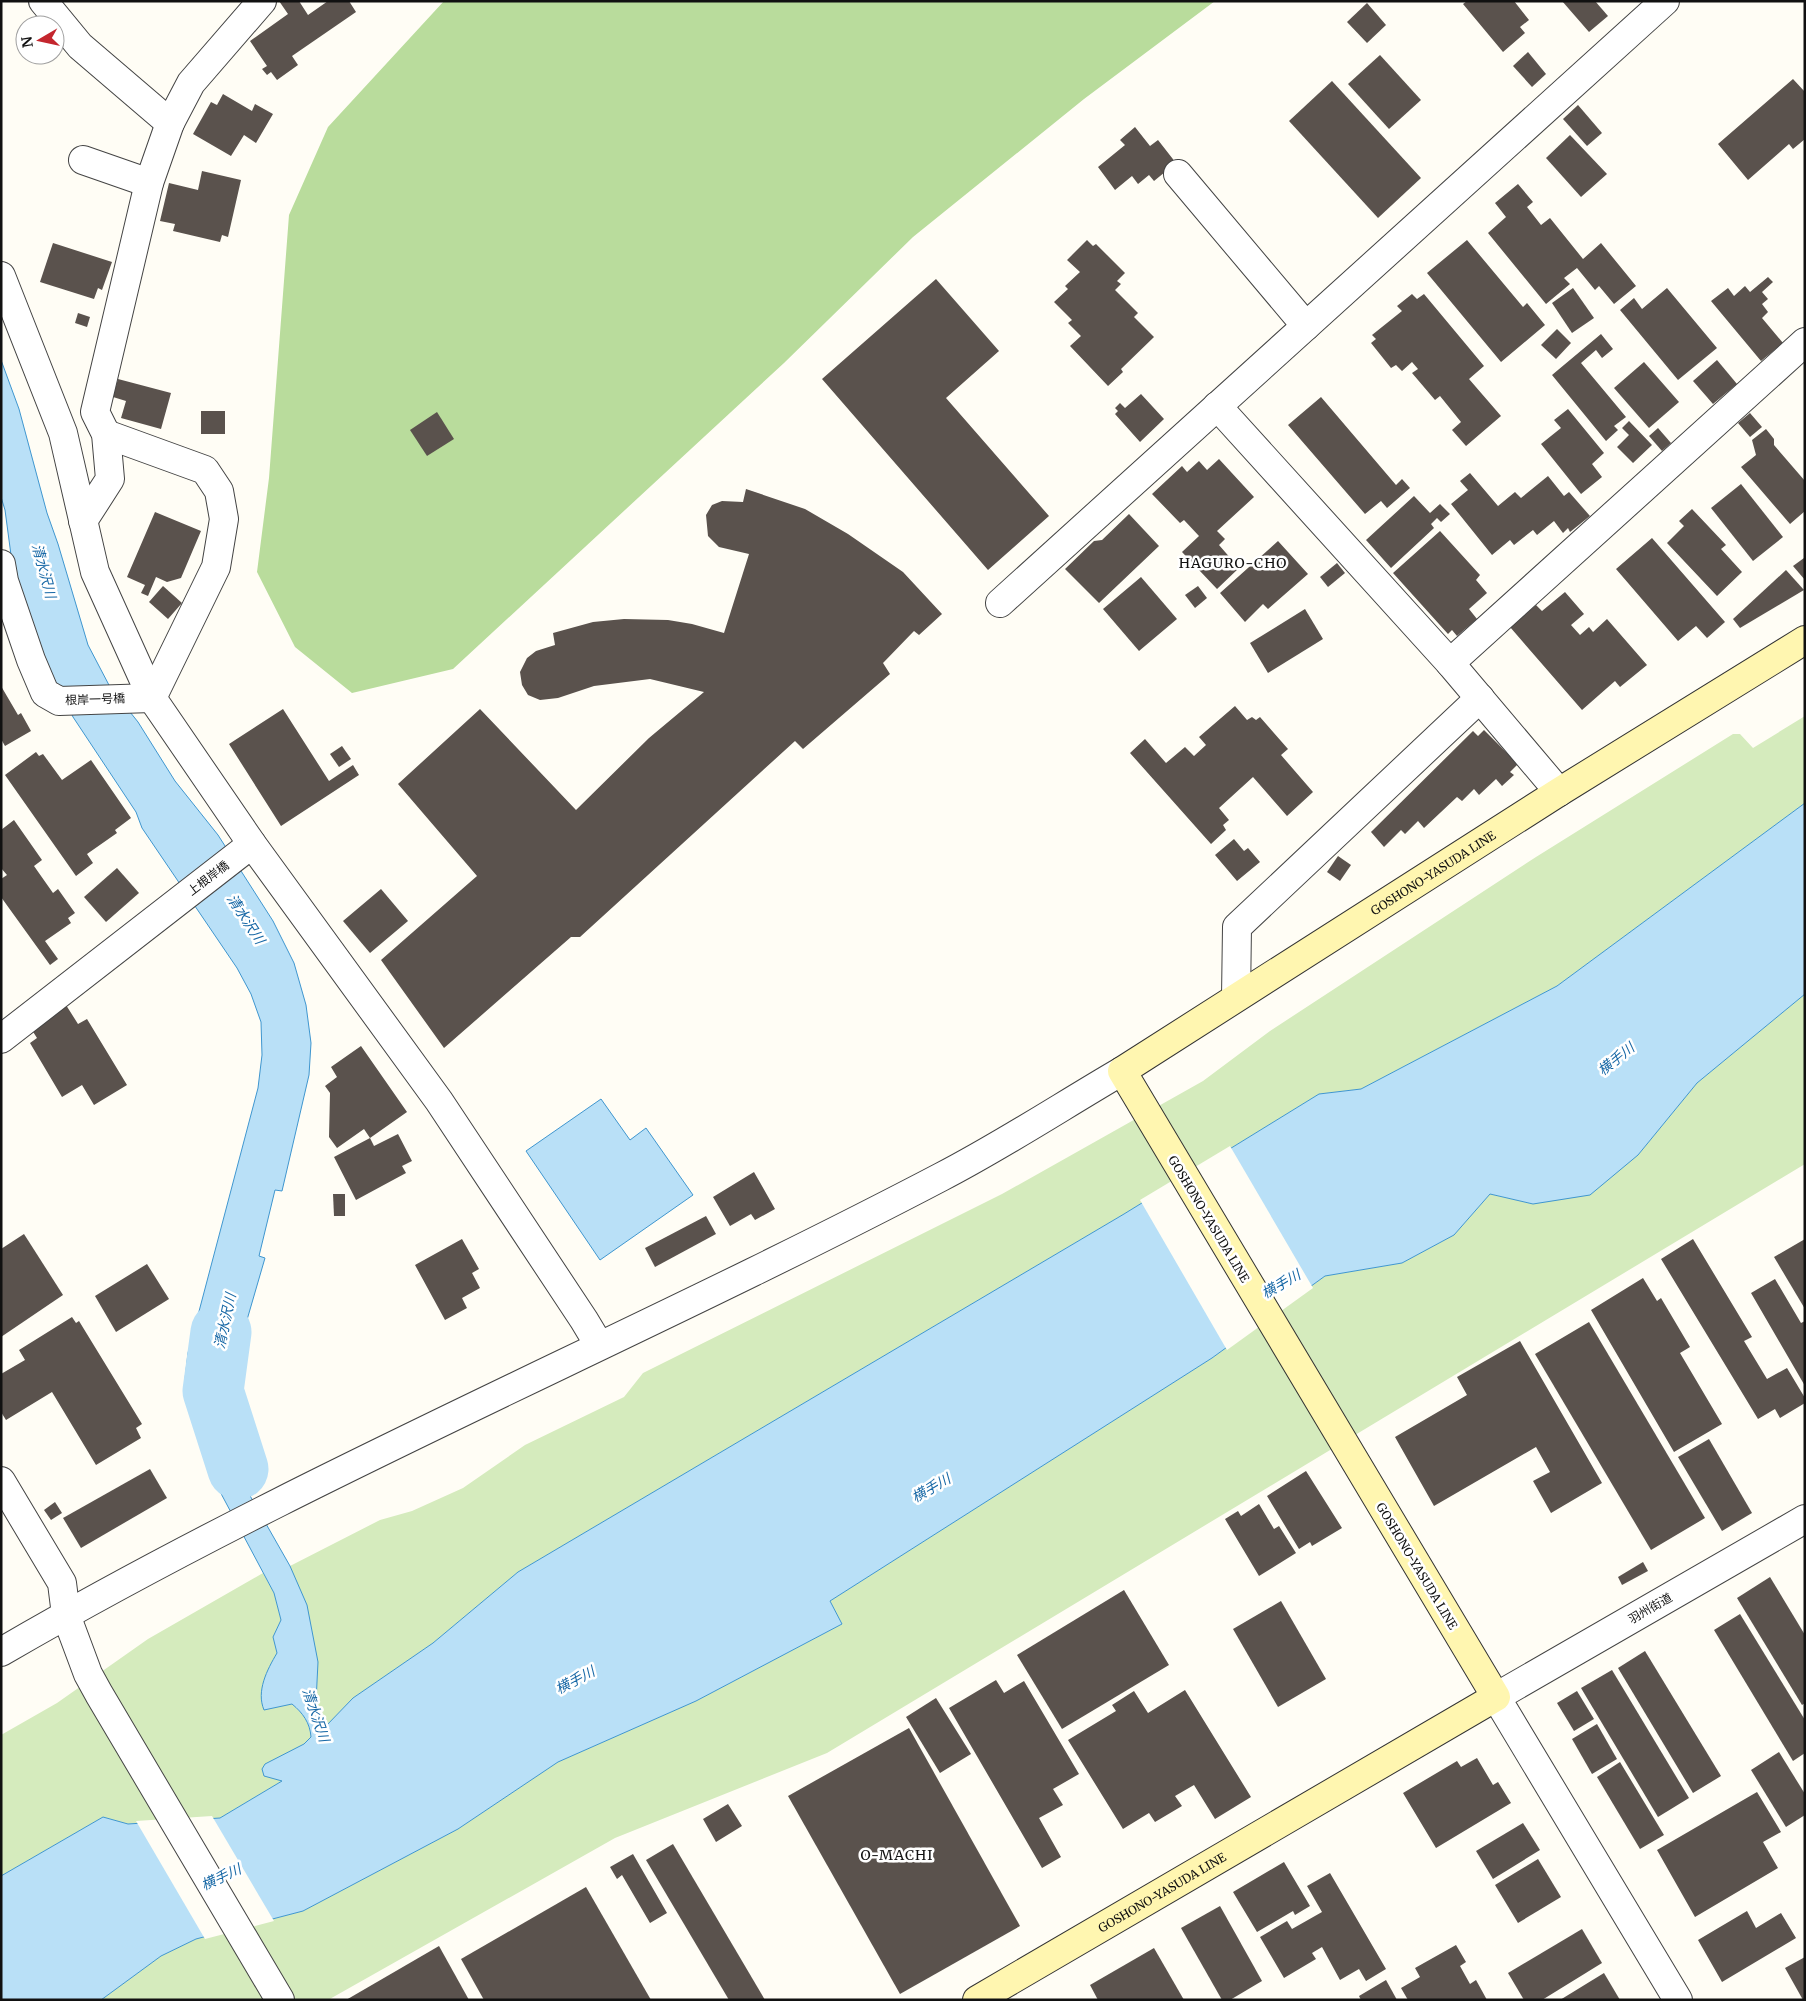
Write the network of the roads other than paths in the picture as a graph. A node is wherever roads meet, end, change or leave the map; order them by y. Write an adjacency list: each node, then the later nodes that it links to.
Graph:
1 (43, 1): 4 (street)
2 (262, 1): 4 (street)
3 (1665, 1): 9 (street)
4 (170, 123): 7 (street)
5 (83, 160): 7 (street)
6 (1178, 174): 9 (street)
7 (148, 183): 12 (street)
8 (1, 276): 13 (street)
9 (1306, 326): 11 (street)
10 (1805, 342): 17 (street)
11 (1217, 406): 15 (street); 17 (street)
12 (106, 434): 13 (street); 18 (street)
13 (83, 521): 18 (street)
14 (1, 564): 18 (street, 根岸一号橋)
15 (1000, 603)
16 (1805, 640): 20 (main road, GOSHONO-YASUDA LINE)
17 (1450, 663): 19 (street)
18 (142, 698): 21 (street)
19 (1480, 698): 20 (street); 22 (street)
20 (1558, 792): 22 (main road, GOSHONO-YASUDA LINE)
21 (245, 849): 23 (street, 上根岸橋); 25 (street)
22 (1236, 997): 24 (main road, GOSHONO-YASUDA LINE)
23 (1, 1040)
24 (1122, 1071): 25 (street); 30 (main road, GOSHONO-YASUDA LINE)
25 (598, 1345): 28 (street)
26 (1, 1481): 28 (street)
27 (1805, 1519): 30 (street, 羽州街道)
28 (66, 1615): 29 (street); 31 (street)
29 (1, 1652)
30 (1496, 1697): 32 (main road, GOSHONO-YASUDA LINE); 33 (street)
31 (280, 2000)
32 (978, 2000)
33 (1678, 2000)

